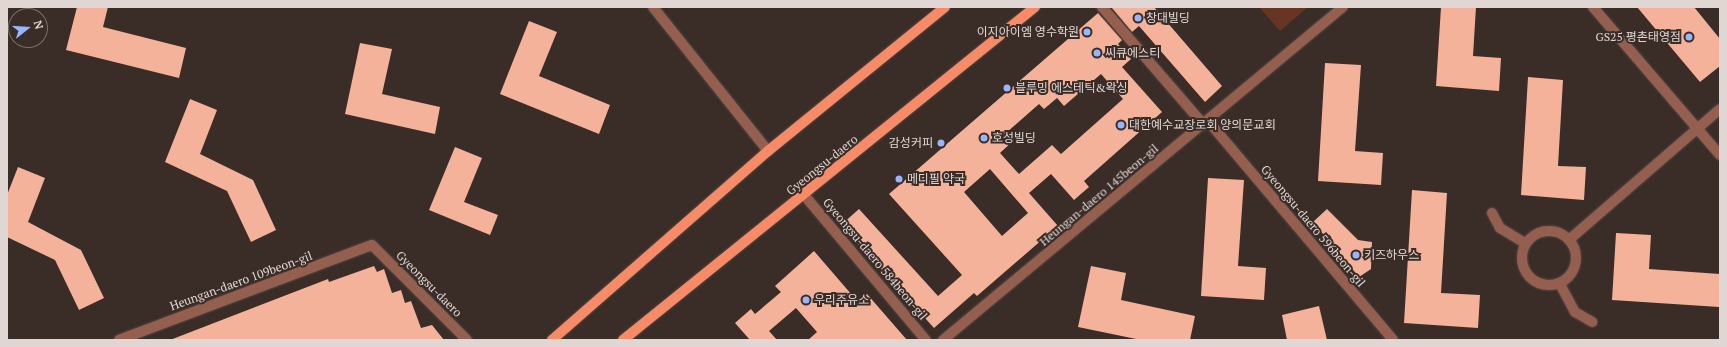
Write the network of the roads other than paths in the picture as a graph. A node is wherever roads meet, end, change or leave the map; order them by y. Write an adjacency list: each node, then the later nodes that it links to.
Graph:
1 (653, 7): 11 (street)
2 (945, 7): 11 (main road)
3 (1035, 7): 13 (main road, Gyeongsu-daero)
4 (1102, 7): 8 (street)
5 (1343, 7): 8 (street, Heungan-daero 145beon-gil)
6 (1593, 7): 10 (street)
7 (1720, 110): 10 (street)
8 (1204, 125): 25 (street, Heungan-daero 145beon-gil)
9 (1214, 128): 26 (street, Gyeongsu-daero 596beon-gil)
10 (1698, 129): 12 (street); 15 (street)
11 (768, 151): 22 (main road)
12 (1720, 155)
13 (805, 196): 23 (main road, Gyeongsu-daero); 24 (street, Gyeongsu-daero 584beon-gil)
14 (1492, 214): 16 (street)
15 (1570, 239): 16 (street); 18 (street)
16 (1525, 243): 18 (street)
17 (372, 246): 20 (street, Heungan-daero 109beon-gil); 21 (street, Gyeongsu-daero)
18 (1560, 284): 19 (street)
19 (1592, 322)
20 (119, 340)
21 (467, 340)
22 (552, 340)
23 (623, 340)
24 (926, 340)
25 (943, 340)
26 (1393, 340)

